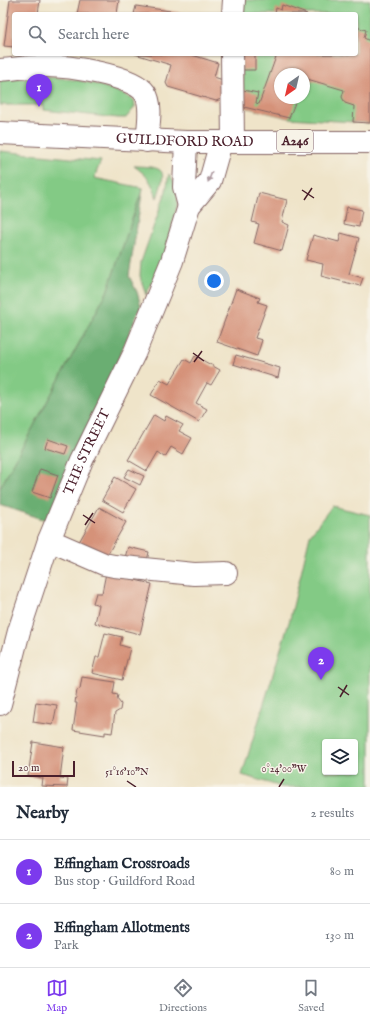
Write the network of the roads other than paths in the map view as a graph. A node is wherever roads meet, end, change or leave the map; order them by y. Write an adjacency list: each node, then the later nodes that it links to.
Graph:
1 (234, 0): 2 (street)
2 (233, 12)
3 (232, 56): 8 (street, THE STREET)
4 (0, 70): 6 (street)
5 (0, 133): 6 (street, GUILDFORD ROAD / A246)
6 (147, 141): 7 (street, GUILDFORD ROAD / A246)
7 (186, 142): 8 (street, GUILDFORD ROAD / A246); 10 (street)
8 (227, 142): 9 (street, GUILDFORD ROAD / A246); 10 (street, THE STREET, one-way to 10)
9 (370, 142)
10 (189, 206): 11 (street, THE STREET)
11 (49, 540): 12 (street); 13 (street, THE STREET)
12 (226, 573)
13 (0, 704)

